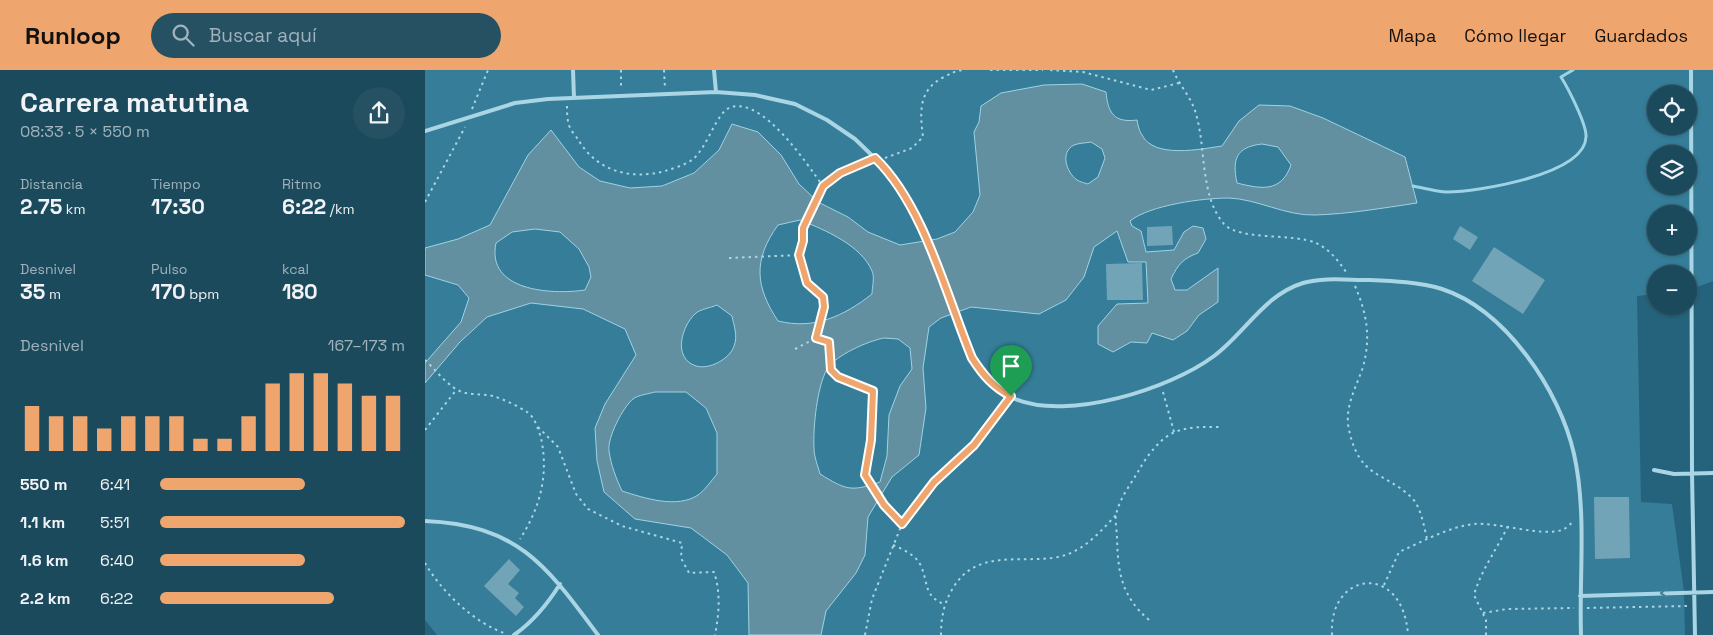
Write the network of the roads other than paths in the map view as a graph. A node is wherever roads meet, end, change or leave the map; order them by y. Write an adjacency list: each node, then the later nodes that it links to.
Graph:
1 (573, 70): 5 (lane)
2 (714, 70): 4 (lane)
3 (1691, 70): 9 (lane)
4 (716, 92): 5 (lane); 14 (lane)
5 (574, 98): 6 (lane)
6 (425, 131)
7 (1655, 470): 9 (lane)
8 (1713, 473): 9 (lane)
9 (1692, 474): 12 (lane)
10 (425, 521): 11 (lane)
11 (560, 584): 15 (lane); 16 (lane)
12 (1694, 592): 13 (lane); 14 (lane, one-way to 14); 18 (lane)
13 (1713, 592)
14 (1580, 596): 17 (lane)
15 (512, 635)
16 (598, 635)
17 (1581, 635)
18 (1695, 635)

